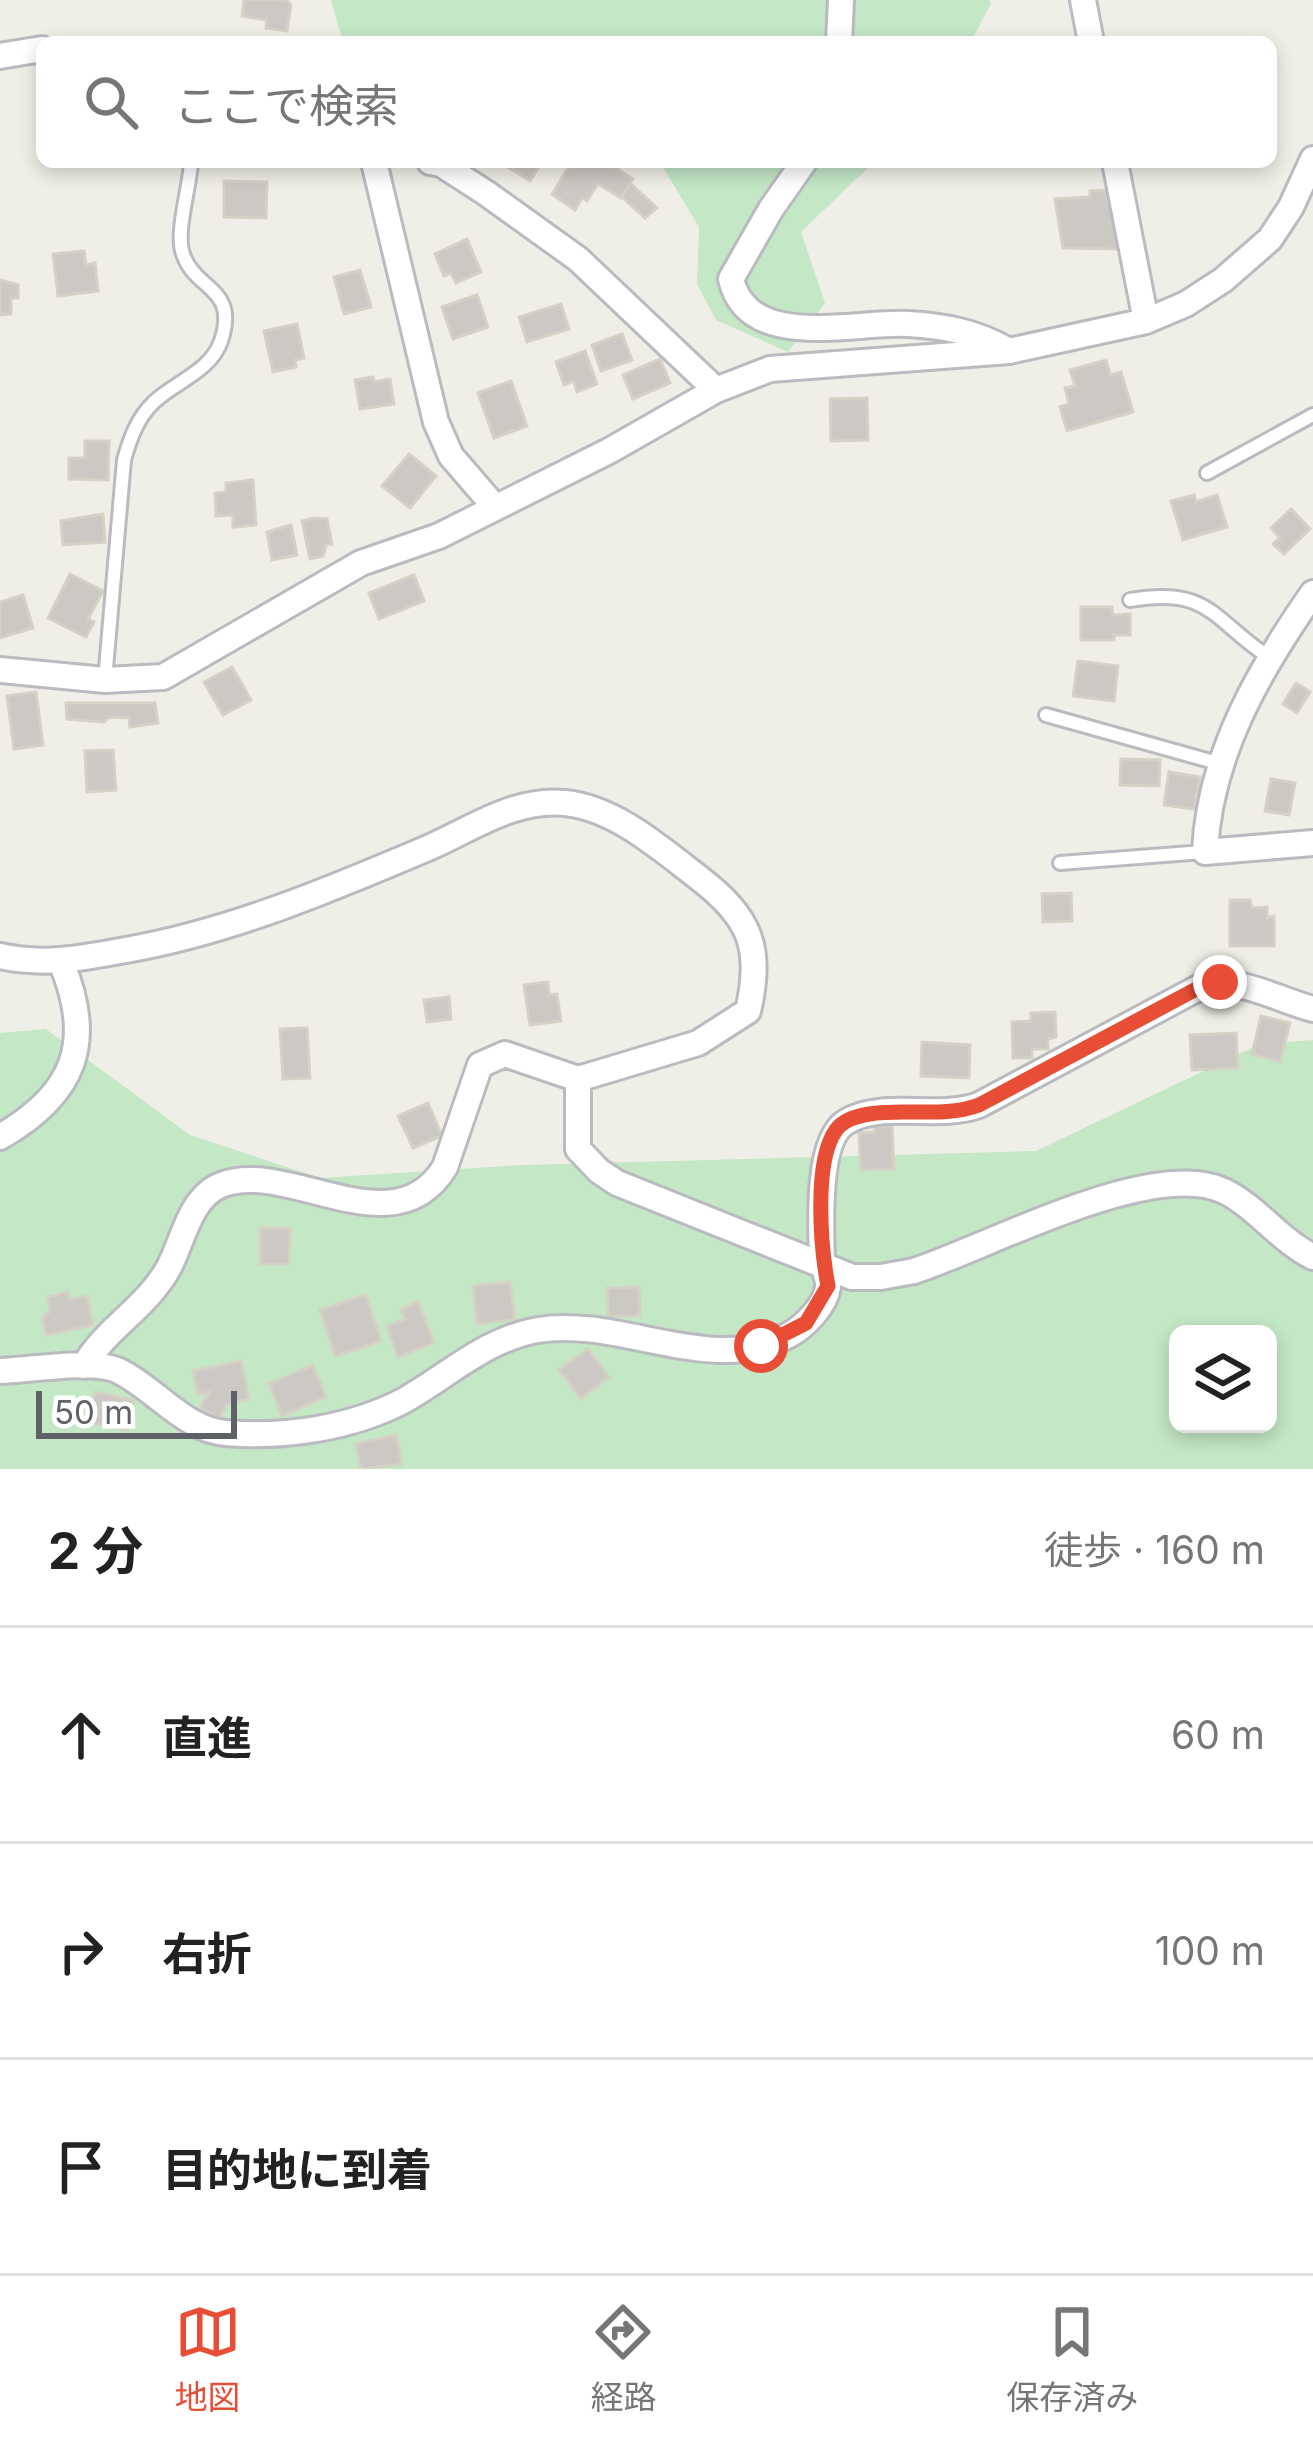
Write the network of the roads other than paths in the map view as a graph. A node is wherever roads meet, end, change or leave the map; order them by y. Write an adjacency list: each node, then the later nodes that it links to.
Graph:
1 (841, 0): 3 (street)
2 (1083, 0): 4 (street)
3 (839, 36)
4 (1090, 36)
5 (36, 50): 6 (street)
6 (0, 56)
7 (1313, 159): 13 (street)
8 (189, 168): 23 (lane)
9 (375, 168): 18 (street)
10 (447, 168): 15 (street)
11 (800, 168): 14 (street)
12 (1116, 168): 13 (street)
13 (1146, 321): 14 (street)
14 (1009, 351): 15 (street)
15 (716, 390): 18 (street)
16 (1313, 415): 17 (lane)
17 (1207, 473)
18 (496, 507): 23 (street)
19 (1313, 593): 21 (street)
20 (1130, 600): 21 (lane)
21 (1270, 658): 25 (street)
22 (0, 670): 23 (street)
23 (105, 680)
24 (1046, 716): 25 (lane)
25 (1221, 764): 27 (street)
26 (1313, 843): 27 (street)
27 (1205, 852): 28 (lane)
28 (1060, 863)
29 (0, 956): 30 (street)
30 (61, 962): 32 (street); 33 (street)
31 (1313, 1009): 35 (street)
32 (578, 1078): 35 (street); 36 (street)
33 (0, 1137)
34 (1313, 1257): 35 (street)
35 (822, 1266): 36 (street)
36 (84, 1366): 37 (street)
37 (0, 1371)

